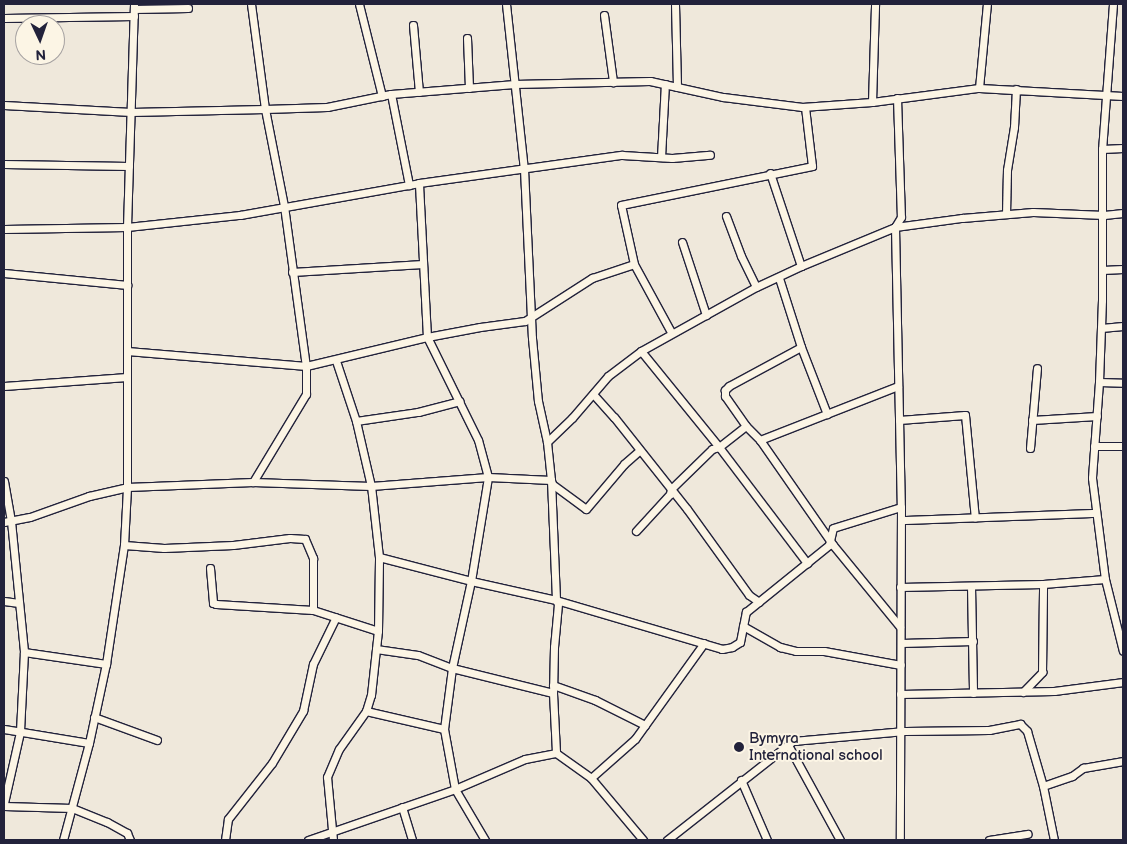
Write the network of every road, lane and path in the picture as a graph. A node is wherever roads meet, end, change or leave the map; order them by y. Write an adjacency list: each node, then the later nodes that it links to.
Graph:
1 (251, 4): 30 (street)
2 (359, 4): 24 (street)
3 (506, 4): 15 (street)
4 (675, 4): 17 (street)
5 (875, 4): 27 (street)
6 (987, 4): 19 (street)
7 (1113, 4): 23 (street)
8 (188, 8): 9 (street)
9 (134, 10): 11 (street); 31 (street)
10 (604, 14): 14 (street)
11 (4, 18)
12 (413, 25): 21 (street)
13 (467, 38): 18 (street)
14 (613, 82): 15 (street); 16 (street)
15 (514, 84): 18 (street); 38 (street)
16 (665, 84): 17 (street); 35 (street)
17 (677, 87): 29 (street)
18 (469, 88): 21 (street)
19 (979, 88): 20 (street); 26 (street)
20 (1016, 89): 23 (street); 44 (street)
21 (419, 92): 22 (street)
22 (392, 94): 24 (street); 41 (street)
23 (1106, 95): 25 (street); 33 (street)
24 (382, 96): 30 (street)
25 (1123, 96)
26 (897, 98): 27 (street); 48 (street)
27 (872, 102): 29 (street)
28 (4, 105): 31 (street)
29 (805, 107): 39 (street)
30 (265, 109): 31 (street); 42 (street)
31 (131, 112): 37 (street)
32 (1123, 148): 33 (street)
33 (1102, 149): 45 (street)
34 (710, 156): 35 (street)
35 (661, 157): 38 (street)
36 (4, 164): 37 (street)
37 (129, 166): 47 (street)
38 (524, 169): 40 (street); 62 (street)
39 (770, 173): 52 (street); 53 (street)
40 (419, 183): 41 (street); 51 (street)
41 (409, 185): 42 (street)
42 (284, 206): 47 (street); 56 (street)
43 (1123, 213): 45 (street)
44 (1006, 214): 45 (street); 48 (street)
45 (1104, 215): 55 (street)
46 (726, 216): 60 (street)
47 (126, 227): 49 (street); 59 (street)
48 (896, 227): 53 (street); 77 (street)
49 (4, 229)
50 (682, 242): 61 (street)
51 (423, 264): 56 (street); 66 (street)
52 (634, 264): 62 (street); 65 (street)
53 (801, 266): 58 (street)
54 (1123, 269): 55 (street)
55 (1102, 270): 64 (street)
56 (292, 272): 71 (street)
57 (4, 273): 59 (street)
58 (779, 278): 60 (street); 67 (street)
59 (127, 285): 68 (street)
60 (756, 288): 61 (street)
61 (706, 315): 65 (street)
62 (531, 316): 66 (street); 87 (street)
63 (1123, 326): 64 (street)
64 (1101, 328): 74 (street)
65 (671, 332): 69 (street)
66 (428, 337): 70 (street); 79 (street)
67 (801, 347): 80 (street); 85 (street)
68 (127, 351): 71 (street); 73 (street)
69 (641, 351): 78 (street); 90 (street)
70 (336, 361): 71 (street); 84 (street)
71 (306, 366): 96 (street)
72 (1037, 368): 83 (street)
73 (127, 377): 76 (street); 98 (street)
74 (1099, 382): 75 (street); 81 (street)
75 (1123, 383)
76 (4, 386)
77 (898, 386): 80 (street); 82 (street)
78 (593, 394): 87 (street); 92 (street)
79 (460, 401): 84 (street); 93 (street)
80 (827, 414): 86 (street)
81 (1097, 416): 83 (street); 88 (street)
82 (899, 420): 100 (street); 102 (street)
83 (1032, 420): 91 (street)
84 (356, 421): 97 (street)
85 (746, 426): 86 (street); 90 (street)
86 (760, 440): 106 (street)
87 (547, 442): 94 (street)
88 (1094, 446): 89 (street); 101 (street)
89 (1123, 446)
90 (719, 447): 99 (street); 109 (street)
91 (1030, 448)
92 (640, 450): 94 (street); 99 (street)
93 (488, 477): 94 (street); 97 (street); 112 (street)
94 (551, 480): 116 (street)
95 (4, 481): 104 (street)
96 (253, 482): 97 (street); 98 (street)
97 (371, 486): 108 (street)
98 (127, 487): 104 (street); 107 (street)
99 (671, 489): 105 (street); 118 (street)
100 (902, 507): 103 (street); 106 (street)
101 (1095, 513): 102 (street); 111 (street)
102 (976, 518): 103 (street)
103 (902, 520): 115 (street)
104 (7, 521): 119 (street)
105 (636, 531)
106 (831, 539): 109 (street); 123 (street)
107 (124, 545): 120 (street); 131 (street)
108 (379, 557): 112 (street); 124 (street)
109 (807, 563): 118 (street)
110 (210, 568): 120 (street)
111 (1105, 579): 113 (street); 129 (street)
112 (471, 581): 116 (street); 133 (street)
113 (1043, 584): 114 (street); 136 (street)
114 (971, 586): 115 (street); 125 (street)
115 (900, 587): 123 (street)
116 (556, 600): 126 (street); 135 (street)
117 (4, 601): 119 (street)
118 (759, 602): 122 (street)
119 (19, 603): 130 (street)
120 (313, 610): 121 (street)
121 (336, 617): 124 (street); 163 (street)
122 (743, 626): 126 (street); 132 (street)
123 (900, 627): 127 (street)
124 (378, 631): 128 (street)
125 (973, 641): 127 (street); 138 (street)
126 (704, 643): 142 (street)
127 (901, 643): 132 (street)
128 (376, 648): 133 (street); 140 (street)
129 (1123, 651)
130 (24, 652): 131 (street); 145 (street)
131 (106, 664): 141 (street)
132 (901, 665): 139 (street)
133 (452, 668): 137 (street); 144 (street)
134 (1123, 682): 136 (street)
135 (553, 685): 137 (street); 142 (street)
136 (1023, 692): 138 (street)
137 (553, 693): 150 (street)
138 (973, 693): 139 (street)
139 (900, 694): 146 (street)
140 (366, 712): 144 (street); 159 (street)
141 (94, 717): 147 (street); 148 (street)
142 (645, 725): 152 (street)
143 (4, 729): 145 (street)
144 (444, 729): 155 (street)
145 (20, 732): 148 (street); 156 (street)
146 (901, 732): 149 (street); 154 (street); 172 (street)
147 (157, 740)
148 (89, 743): 158 (street)
149 (788, 745): 153 (street); 171 (street)
150 (556, 752): 152 (street); 155 (street)
151 (1123, 761): 154 (street)
152 (591, 778): 168 (street)
153 (741, 780): 169 (street); 170 (street)
154 (1043, 786): 174 (street)
155 (455, 790): 157 (street); 167 (street)
156 (4, 804): 158 (street)
157 (402, 807): 159 (street); 166 (street)
158 (72, 808): 161 (street); 162 (street)
159 (332, 830): 164 (street); 165 (street)
160 (1028, 834): 173 (street)
161 (63, 840)
162 (130, 840)
163 (225, 840)
164 (308, 840)
165 (333, 840)
166 (412, 840)
167 (485, 840)
168 (643, 840)
169 (667, 840)
170 (768, 840)
171 (840, 840)
172 (900, 840)
173 (989, 840)
174 (1054, 840)

